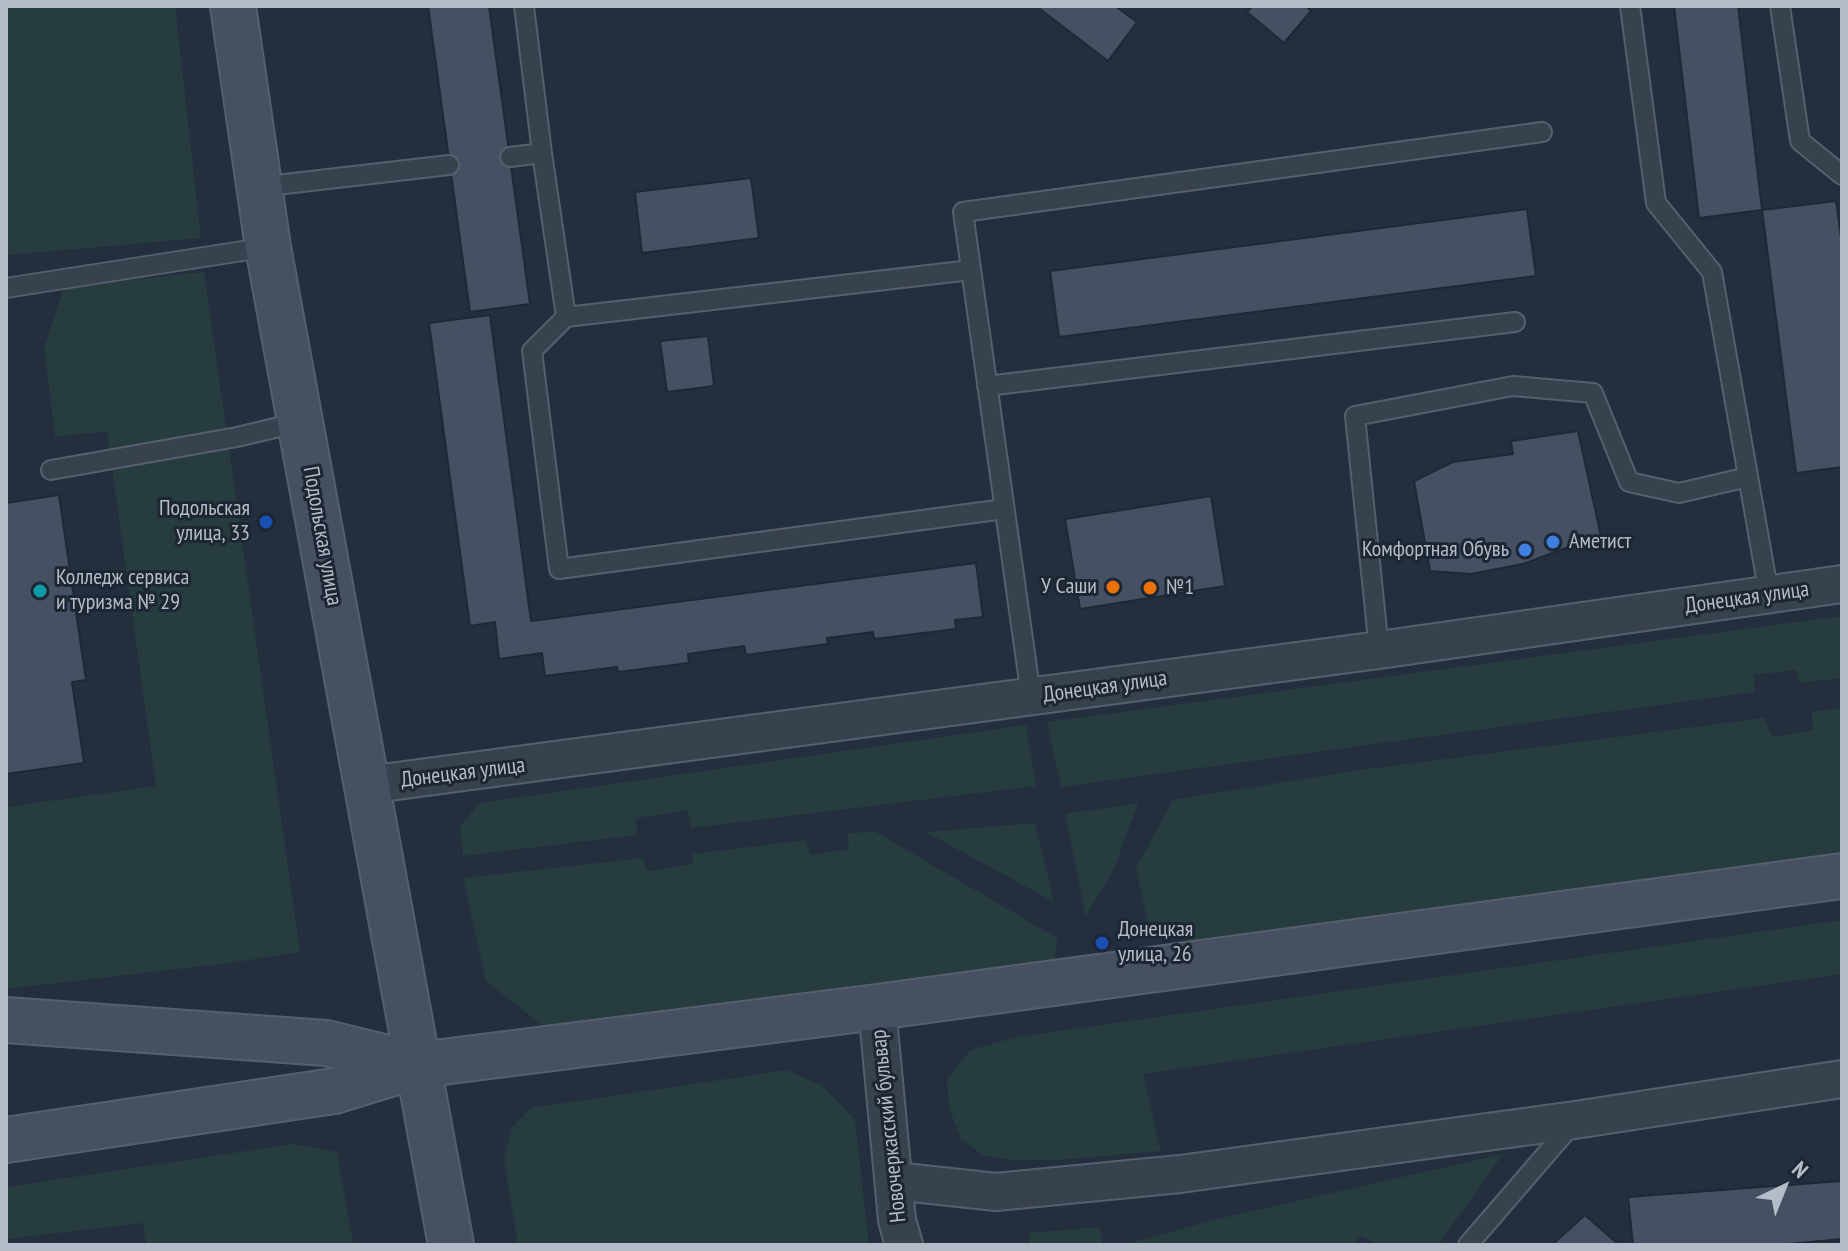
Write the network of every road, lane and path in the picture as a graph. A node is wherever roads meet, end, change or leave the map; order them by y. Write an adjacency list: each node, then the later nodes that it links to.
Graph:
1 (233, 6): 10 (main road, Подольская улица)
2 (524, 6): 6 (lane)
3 (1630, 6): 19 (lane)
4 (1780, 6): 9 (lane)
5 (1542, 132): 12 (lane)
6 (542, 153): 7 (lane); 14 (lane)
7 (510, 157)
8 (449, 165): 10 (lane)
9 (1842, 175)
10 (259, 187): 11 (main road, Подольская улица)
11 (268, 247): 13 (lane); 17 (main road, Подольская улица)
12 (971, 270): 14 (lane); 16 (lane)
13 (6, 288)
14 (566, 317): 20 (lane)
15 (1515, 322): 16 (lane)
16 (987, 386): 20 (lane)
17 (301, 421): 18 (lane); 25 (main road, Подольская улица)
18 (51, 470)
19 (1748, 477): 22 (lane); 23 (lane)
20 (1004, 509): 24 (lane)
21 (1842, 584): 22 (street, Донецкая улица)
22 (1769, 595): 23 (street, Донецкая улица)
23 (1379, 650): 24 (street, Донецкая улица)
24 (1031, 696): 25 (street, Донецкая улица)
25 (367, 785): 29 (main road, Подольская улица)
26 (1842, 876): 27 (main road)
27 (877, 1007): 29 (main road); 33 (street, Новочеркасский бульвар)
28 (6, 1020): 29 (main road)
29 (419, 1065): 32 (main road); 34 (main road)
30 (1842, 1079): 31 (street)
31 (1575, 1120): 33 (street); 36 (lane)
32 (6, 1140)
33 (895, 1181): 35 (street, Новочеркасский бульвар)
34 (448, 1244)
35 (904, 1245)
36 (1468, 1245)

